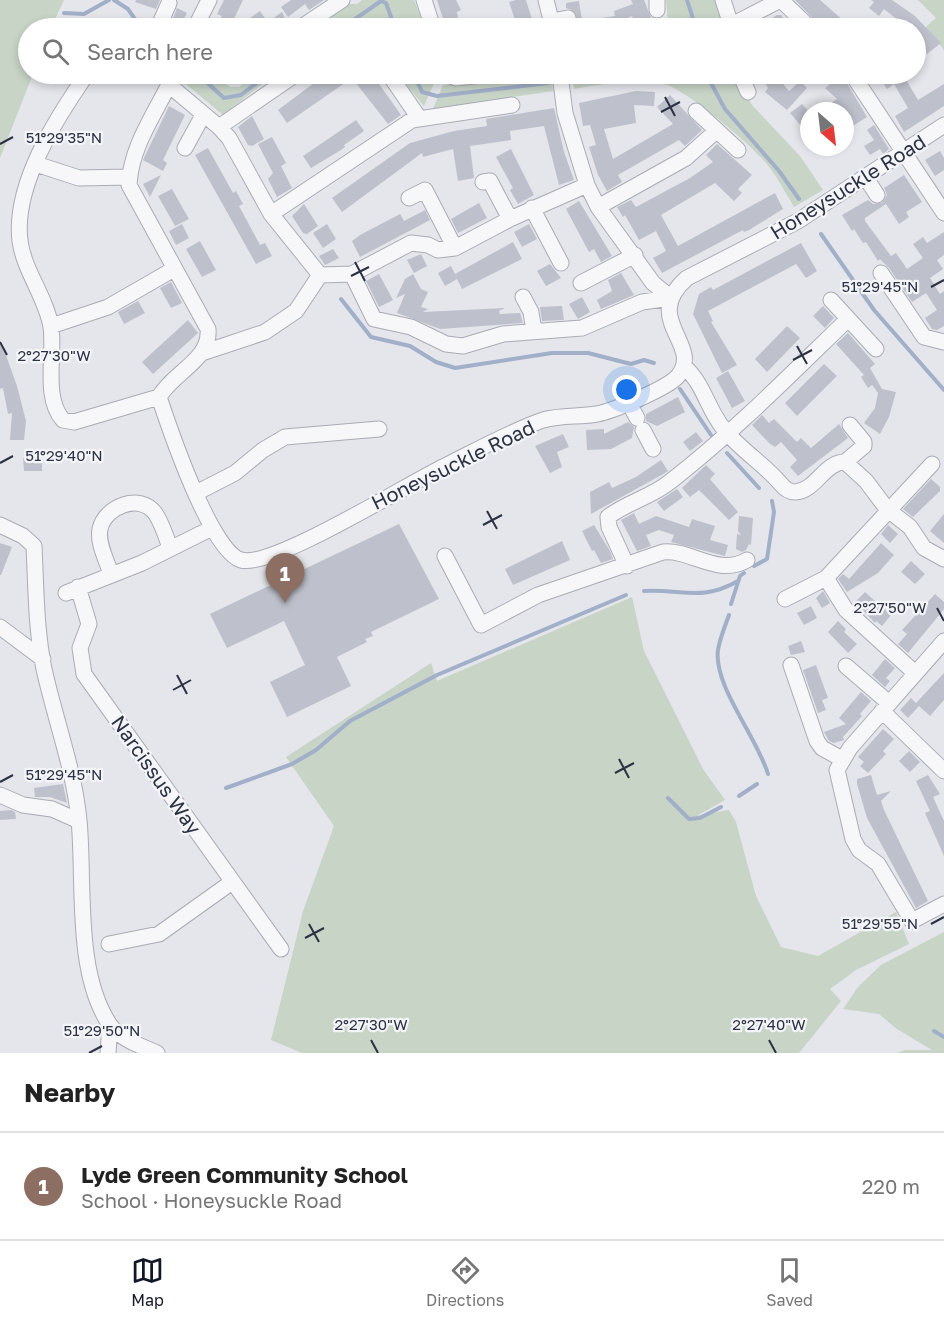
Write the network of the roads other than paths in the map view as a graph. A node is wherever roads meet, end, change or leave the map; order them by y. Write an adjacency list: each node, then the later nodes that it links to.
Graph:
1 (209, 0): 9 (street)
2 (342, 0): 10 (street)
3 (424, 0): 11 (street)
4 (546, 0): 12 (street)
5 (723, 0): 13 (street)
6 (781, 0): 14 (street); 15 (street)
7 (169, 3): 8 (street)
8 (162, 18)
9 (200, 18)
10 (315, 18)
11 (430, 18)
12 (551, 18)
13 (729, 18)
14 (748, 18)
15 (800, 18)
16 (80, 84): 35 (street)
17 (169, 84): 36 (street)
18 (175, 84): 27 (street)
19 (281, 84): 30 (street)
20 (396, 84): 28 (street)
21 (561, 84): 39 (street)
22 (744, 84): 24 (street)
23 (860, 84): 34 (street)
24 (748, 92)
25 (512, 105): 28 (street)
26 (696, 111): 31 (street)
27 (203, 115): 30 (street); 32 (street)
28 (419, 118): 45 (street)
29 (944, 125): 34 (street, Honeysuckle Road)
30 (219, 127): 45 (street)
31 (716, 131): 33 (street); 42 (street)
32 (185, 148)
33 (738, 150)
34 (904, 153): 37 (street, Honeysuckle Road); 44 (street)
35 (36, 164): 36 (street); 59 (street)
36 (129, 177): 50 (street)
37 (866, 178): 40 (street); 56 (street, Honeysuckle Road)
38 (483, 182): 46 (street)
39 (586, 185): 42 (street); 43 (street)
40 (877, 195)
41 (409, 198): 47 (street)
42 (598, 207): 48 (street)
43 (532, 208): 46 (street); 49 (street)
44 (944, 213)
45 (271, 214): 53 (street)
46 (510, 219): 47 (street)
47 (455, 248): 52 (street)
48 (635, 255): 54 (street); 56 (street)
49 (561, 263)
50 (174, 269): 59 (street); 63 (street)
51 (881, 273): 61 (street)
52 (352, 274): 53 (street); 60 (street)
53 (320, 275): 63 (street)
54 (581, 283)
55 (523, 297): 60 (street)
56 (671, 298): 60 (street); 64 (street)
57 (831, 300): 58 (street)
58 (848, 320): 62 (street); 69 (street)
59 (51, 326): 65 (street)
60 (534, 331)
61 (944, 342)
62 (876, 350)
63 (202, 353): 65 (street)
64 (684, 366): 66 (street, Honeysuckle Road); 69 (street)
65 (159, 397): 73 (street)
66 (629, 403): 70 (street); 76 (street, Honeysuckle Road)
67 (850, 424): 71 (street)
68 (379, 429): 73 (street)
69 (727, 433): 71 (street); 81 (street)
70 (653, 449)
71 (845, 462): 74 (street)
72 (932, 464): 74 (street)
73 (196, 494): 76 (street)
74 (887, 509): 79 (street); 83 (street)
75 (0, 525): 87 (street)
76 (213, 528): 77 (street)
77 (170, 548): 82 (street); 82 (street)
78 (445, 556): 81 (street)
79 (944, 559)
80 (747, 560): 81 (street)
81 (627, 566)
82 (111, 574): 96 (street, Narcissus Way)
83 (826, 578): 84 (street); 90 (street)
84 (785, 599)
85 (0, 627): 87 (street)
86 (944, 641): 90 (street)
87 (43, 659): 95 (street)
88 (791, 665): 92 (street)
89 (846, 666): 91 (street)
90 (915, 673): 91 (street)
91 (886, 707): 92 (street); 93 (street)
92 (842, 759): 97 (street)
93 (944, 771)
94 (0, 795): 95 (street)
95 (79, 821): 100 (street)
96 (232, 882): 98 (street); 99 (street, Narcissus Way)
97 (944, 904)
98 (109, 944)
99 (281, 950)
100 (110, 1024): 101 (street); 102 (street)
101 (108, 1053)
102 (156, 1053)

